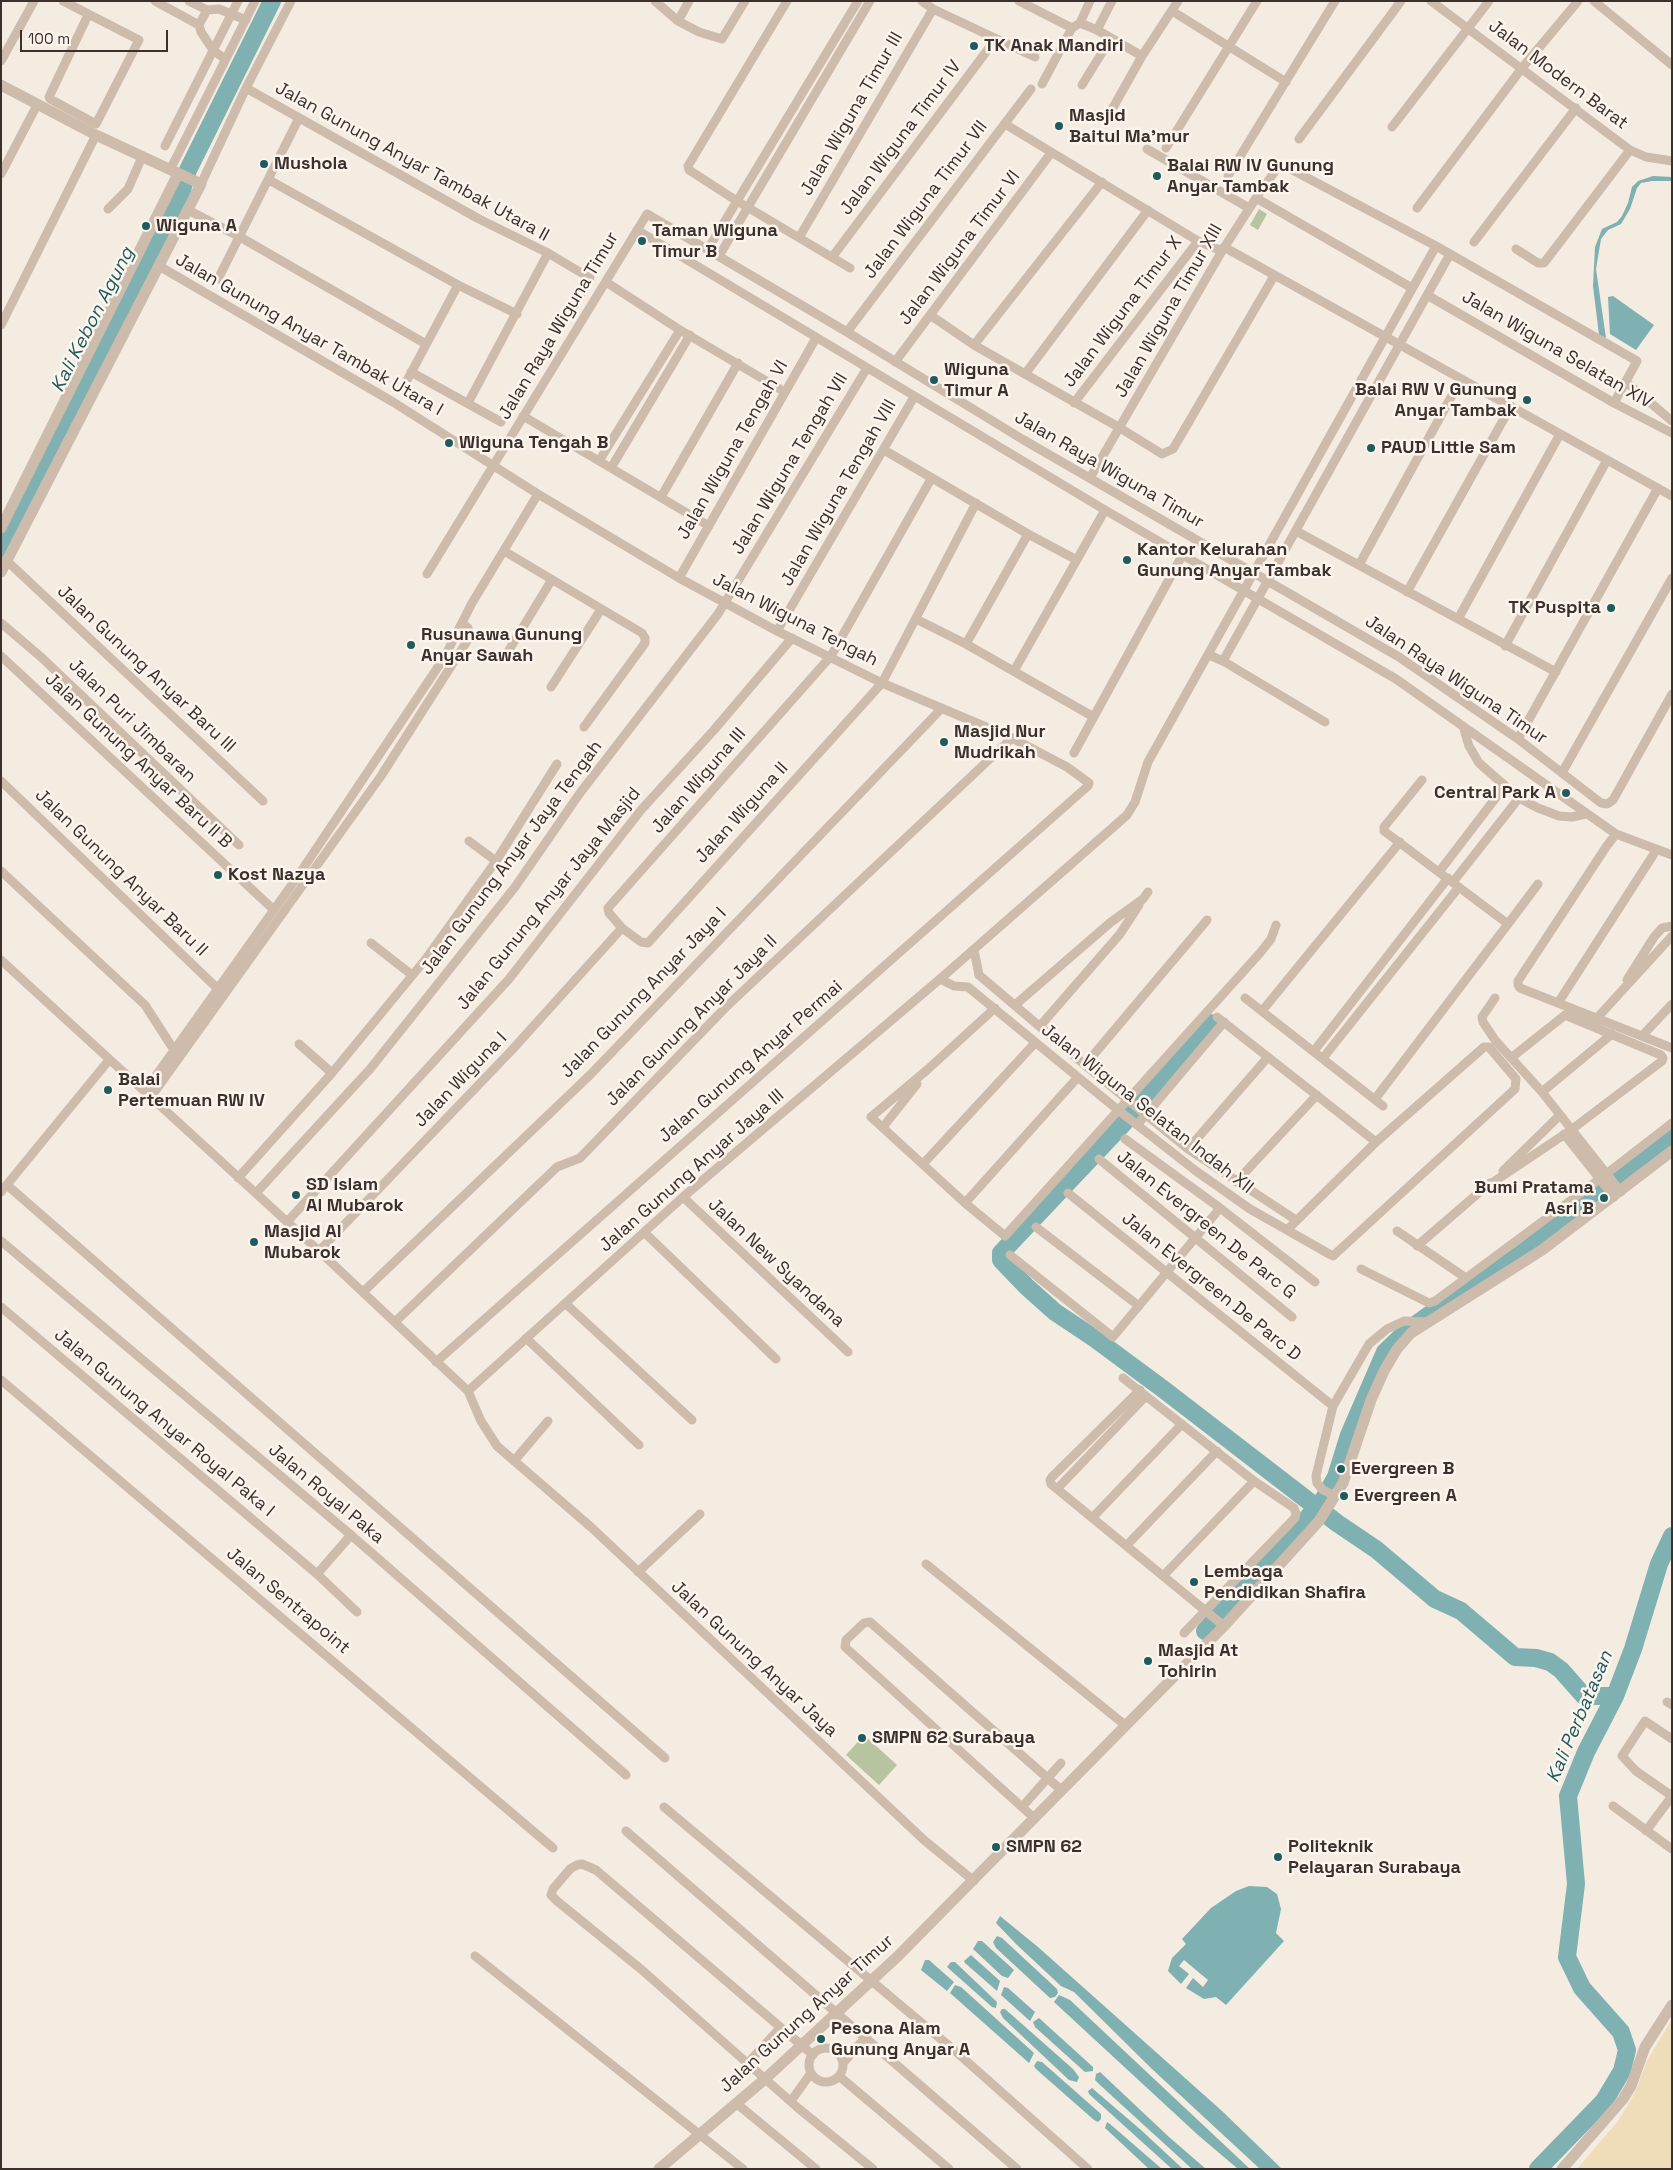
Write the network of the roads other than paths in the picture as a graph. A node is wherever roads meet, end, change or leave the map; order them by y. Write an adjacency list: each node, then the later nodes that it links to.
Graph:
1 (34, 1): 45 (street)
2 (63, 1): 30 (street)
3 (155, 1): 34 (street)
4 (189, 1): 27 (street)
5 (238, 1): 29 (street)
6 (255, 1): 31 (street)
7 (291, 1): 54 (street)
8 (654, 1): 32 (street)
9 (689, 1): 32 (street)
10 (745, 1): 32 (street)
11 (787, 1): 78 (street)
12 (858, 1): 46 (street)
13 (870, 1): 49 (street)
14 (922, 1): 26 (street)
15 (1019, 1): 35 (street)
16 (1090, 1): 33 (street)
17 (1112, 1): 37 (street)
18 (1178, 1): 28 (street)
19 (1257, 1): 40 (street)
20 (1335, 1): 50 (street)
21 (1401, 1): 63 (street)
22 (1431, 1): 36 (street, Jalan Modern Barat)
23 (1489, 1): 36 (street)
24 (1578, 1): 48 (street)
25 (1594, 1): 47 (street)
26 (933, 9): 39 (street); 86 (street, Jalan Wiguna Timur III)
27 (207, 10): 29 (street); 34 (street)
28 (1172, 11): 40 (street); 42 (street)
29 (232, 13): 31 (street); 41 (street)
30 (88, 15): 30 (street)
31 (246, 20): 44 (street)
32 (678, 21)
33 (1080, 24): 35 (street); 37 (street)
34 (199, 25): 41 (street)
35 (1072, 28): 51 (street)
36 (1468, 28): 48 (street, Jalan Modern Barat); 61 (street)
37 (1097, 30): 38 (street)
38 (1111, 38): 42 (street); 53 (street)
39 (996, 40): 43 (street); 97 (street, Jalan Wiguna Timur IV)
40 (1230, 46): 50 (street); 65 (street)
41 (213, 50): 44 (street); 64 (street)
42 (1142, 56): 58 (street)
43 (1035, 57)
44 (225, 59): 71 (street)
45 (1, 61)
46 (818, 66): 49 (street); 78 (street)
47 (1672, 66)
48 (1522, 68): 57 (street, Jalan Modern Barat); 81 (street)
49 (827, 72): 79 (street)
50 (1286, 82): 73 (street)
51 (1042, 84)
52 (1, 85): 56 (street)
53 (1082, 85)
54 (246, 88): 59 (street, Jalan Gunung Anyar Tambak Utara II); 76 (street)
55 (1031, 89): 60 (street, Jalan Wiguna Timur VII)
56 (37, 105): 62 (street); 72 (street)
57 (1576, 108): 67 (street, Jalan Modern Barat); 89 (street)
58 (1110, 113)
59 (300, 118): 74 (street, Jalan Gunung Anyar Tambak Utara I); 94 (street, Jalan Gunung Anyar Tambak Utara II)
60 (1005, 124): 68 (street); 111 (street, Jalan Wiguna Timur VII)
61 (1392, 127)
62 (96, 135): 69 (street); 109 (street)
63 (1300, 140)
64 (165, 146)
65 (1166, 148)
66 (1147, 149): 80 (street)
67 (1630, 150): 70 (street, Jalan Modern Barat); 93 (street)
68 (1051, 153): 75 (street); 108 (street, Jalan Wiguna Timur VI)
69 (142, 157): 71 (street); 82 (street)
70 (1672, 161)
71 (176, 173): 76 (street); 154 (street)
72 (1, 174)
73 (1228, 176)
74 (269, 180): 87 (street, Jalan Gunung Anyar Tambak Utara I); 103 (street)
75 (1102, 182): 84 (street); 117 (street)
76 (199, 184): 83 (street)
77 (1256, 198): 80 (street, Jalan Wiguna Timur XIII); 90 (street, Jalan Wiguna Timur XIII); 104 (street)
78 (737, 201): 79 (street); 91 (street)
79 (749, 208): 86 (street); 96 (street)
80 (1249, 208): 92 (street, Jalan Wiguna Timur XIII)
81 (1417, 208)
82 (108, 209)
83 (188, 210): 87 (street); 98 (street)
84 (1148, 210): 88 (street); 122 (street)
85 (637, 230): 91 (street, Jalan Raya Wiguna Timur); 102 (street, Jalan Raya Wiguna Timur); 114 (street, Jalan Raya Wiguna Timur)
86 (800, 236): 97 (street)
87 (240, 237): 101 (street, Jalan Gunung Anyar Tambak Utara I); 115 (street)
88 (1198, 240): 92 (street); 129 (street, Jalan Wiguna Timur X)
89 (1474, 242)
90 (1436, 246): 95 (street); 104 (street, Jalan Gunung Anyar Jaya III)
91 (708, 249): 96 (street, Jalan Raya Wiguna Timur)
92 (1223, 249): 100 (street); 135 (street, Jalan Wiguna Timur XIII)
93 (1516, 249)
94 (548, 253): 106 (street); 107 (street, Jalan Gunung Anyar Tambak Utara II)
95 (1450, 254): 105 (street); 124 (street)
96 (719, 256): 111 (street, Jalan Raya Wiguna Timur)
97 (834, 256): 99 (street)
98 (158, 266): 143 (street, Jalan Gunung Anyar Tambak Utara I); 161 (street)
99 (850, 268)
100 (1274, 276): 113 (street); 135 (street)
101 (218, 279)
102 (606, 282): 110 (street); 132 (street, Jalan Raya Wiguna Timur)
103 (458, 284): 107 (street); 115 (street)
104 (1412, 288): 113 (street, Jalan Gunung Anyar Jaya III)
105 (1427, 294): 116 (street); 130 (street, Jalan Wiguna Selatan XIV)
106 (572, 310)
107 (517, 314): 128 (street, Jalan Gunung Anyar Tambak Utara II)
108 (930, 315): 117 (street); 118 (street, Jalan Wiguna Timur VI)
109 (1, 325)
110 (680, 330): 112 (street); 142 (street)
111 (847, 332): 118 (street, Jalan Raya Wiguna Timur)
112 (690, 335): 119 (street); 144 (street)
113 (1386, 337): 116 (street); 162 (street, Jalan Gunung Anyar Jaya III)
114 (816, 338): 120 (street, Jalan Raya Wiguna Timur); 126 (street, Jalan Wiguna Tengah VI)
115 (426, 344): 121 (street)
116 (1400, 344): 123 (street); 155 (street)
117 (974, 345): 122 (street)
118 (895, 362): 138 (street, Jalan Raya Wiguna Timur)
119 (738, 363): 126 (street); 150 (street)
120 (867, 368): 127 (street, Jalan Raya Wiguna Timur); 171 (street, Jalan Wiguna Tengah VII)
121 (411, 372): 125 (street); 128 (street)
122 (1025, 374): 129 (street)
123 (1461, 380): 131 (street); 160 (street)
124 (1626, 382): 130 (street); 133 (street, Jalan Wiguna Selatan XIV)
125 (404, 386)
126 (785, 392): 153 (street, Jalan Wiguna Tengah VI)
127 (914, 396): 139 (street, Jalan Wiguna Tengah VIII); 140 (street, Jalan Raya Wiguna Timur)
128 (468, 403): 134 (street)
129 (1074, 403): 135 (street)
130 (1614, 403): 136 (street, Jalan Wiguna Selatan XIV)
131 (1510, 406): 137 (street); 169 (street)
132 (523, 416): 142 (street); 143 (street, Jalan Raya Wiguna Timur)
133 (1672, 421)
134 (501, 422)
135 (1120, 428): 145 (street, Jalan Wiguna Timur XIII)
136 (1672, 433)
137 (1560, 434): 141 (street); 174 (street)
138 (1022, 439): 140 (street); 145 (street, Jalan Raya Wiguna Timur)
139 (884, 450): 146 (street); 177 (street, Jalan Wiguna Tengah VIII)
140 (1012, 454): 152 (street, Jalan Raya Wiguna Timur)
141 (1606, 460): 147 (street); 180 (street)
142 (600, 461): 144 (street)
143 (494, 464): 148 (street, Jalan Wiguna Tengah); 163 (street, Jalan Raya Wiguna Timur)
144 (611, 468): 150 (street)
145 (1090, 478): 162 (street, Jalan Raya Wiguna Timur)
146 (931, 479): 151 (street); 183 (street)
147 (1658, 488): 149 (street); 187 (street)
148 (538, 494): 157 (street); 164 (street, Jalan Wiguna Tengah)
149 (1672, 496)
150 (661, 497): 153 (street)
151 (976, 503): 156 (street); 173 (street)
152 (1104, 510): 158 (street, Jalan Raya Wiguna Timur); 159 (street)
153 (709, 526): 164 (street, Jalan Wiguna Tengah VI)
154 (1, 528)
155 (1296, 531): 160 (street); 167 (street)
156 (1028, 534): 159 (street); 179 (street)
157 (504, 551): 166 (street); 176 (street)
158 (1181, 557): 168 (street, Jalan Raya Wiguna Timur); 192 (street)
159 (1075, 559): 186 (street)
160 (1359, 565): 169 (street)
161 (4, 567): 206 (street, Jalan Gunung Anyar Baru III)
162 (1254, 572): 167 (street, Jalan Raya Wiguna Timur); 168 (street, Jalan Gunung Anyar Jaya III)
163 (427, 574)
164 (679, 578): 171 (street, Jalan Wiguna Tengah)
165 (1672, 578): 200 (street)
166 (551, 581): 172 (street); 181 (street)
167 (1269, 581): 170 (street); 197 (street, Jalan Raya Wiguna Timur)
168 (1244, 590): 170 (street, Jalan Raya Wiguna Timur); 184 (street, Jalan Gunung Anyar Jaya III)
169 (1407, 592): 174 (street)
170 (1258, 600): 185 (street); 194 (street, Jalan Raya Wiguna Timur)
171 (726, 603): 177 (street, Jalan Wiguna Tengah); 284 (street, Jalan Gunung Anyar Jaya Tengah)
172 (600, 610): 189 (street); 195 (street)
173 (916, 619): 179 (street); 188 (street)
174 (1458, 619): 180 (street)
175 (1, 623): 211 (street, Jalan Puri Jimbaran)
176 (462, 623): 219 (street); 260 (street)
177 (777, 631): 178 (street, Jalan Wiguna Tengah)
178 (792, 638): 183 (street, Jalan Wiguna Tengah); 290 (street, Jalan Gunung Anyar Jaya Masjid)
179 (966, 644): 186 (street)
180 (1505, 646): 187 (street)
181 (506, 655)
182 (1, 656): 219 (street, Jalan Gunung Anyar Baru II B)
183 (831, 656): 188 (street, Jalan Wiguna Tengah); 224 (street, Jalan Wiguna III)
184 (1209, 656): 185 (street); 227 (street, Jalan Gunung Anyar Jaya III)
185 (1223, 661): 193 (street)
186 (1014, 671): 192 (street)
187 (1556, 672): 197 (street)
188 (882, 682): 191 (street, Jalan Wiguna Tengah); 224 (street, Jalan Wiguna II)
189 (551, 687)
190 (1672, 694): 200 (street, Jalan Raya Wiguna Timur)
191 (942, 708): 196 (street, Jalan Wiguna Tengah); 304 (street, Jalan Gunung Anyar Jaya I)
192 (1092, 716): 198 (street)
193 (1325, 722)
194 (1463, 726): 204 (street); 207 (street, Jalan Raya Wiguna Timur)
195 (584, 727)
196 (1012, 738): 203 (street, Jalan Wiguna Tengah); 310 (street, Jalan Gunung Anyar Jaya II)
197 (1518, 739): 200 (street, Jalan Raya Wiguna Timur)
198 (1074, 753)
199 (557, 764): 214 (street)
200 (1563, 772)
201 (1422, 780): 210 (street)
202 (1, 781): 233 (street, Jalan Gunung Anyar Baru II)
203 (1088, 786): 314 (street, Jalan Gunung Anyar Permai)
204 (1504, 787): 205 (street); 216 (street)
205 (1519, 798): 207 (street); 217 (street)
206 (263, 801)
207 (1586, 814): 208 (street, Jalan Raya Wiguna Timur)
208 (1616, 834): 212 (street, Jalan Raya Wiguna Timur); 237 (street)
209 (469, 842): 214 (street)
210 (1400, 842): 216 (street); 241 (street)
211 (239, 845)
212 (1657, 849): 213 (street, Jalan Raya Wiguna Timur); 237 (street)
213 (1672, 855)
214 (496, 861): 229 (street)
215 (1, 870): 249 (street)
216 (1439, 872): 217 (street)
217 (1453, 883): 221 (street); 250 (street); 252 (street)
218 (1538, 884): 221 (street)
219 (274, 910): 233 (street)
220 (1207, 920): 255 (street)
221 (1508, 924): 262 (street)
222 (1276, 925): 263 (street)
223 (1672, 926): 234 (street)
224 (622, 928): 298 (street, Jalan Wiguna I)
225 (1672, 936): 234 (street)
226 (371, 943): 229 (street)
227 (974, 950): 230 (street); 231 (street, Jalan Gunung Anyar Jaya III)
228 (1, 960): 254 (street, Jalan Gunung Anyar Jaya)
229 (412, 975): 257 (street)
230 (979, 975): 232 (street); 239 (street, Jalan Wiguna Selatan Indah XII)
231 (940, 979): 232 (street, Jalan Wiguna Selatan Indah XII); 286 (street, Jalan Gunung Anyar Jaya III)
232 (968, 987): 240 (street, Jalan Wiguna Selatan Indah XII)
233 (218, 989): 249 (street)
234 (1620, 993): 242 (street)
235 (1245, 998): 241 (street)
236 (1495, 998): 253 (street)
237 (1558, 1003): 242 (street)
238 (1672, 1004): 245 (street)
239 (1015, 1006): 243 (street, Jalan Wiguna Selatan Indah XII); 243 (street)
240 (995, 1008): 246 (street, Jalan Wiguna Selatan Indah XII); 256 (street)
241 (1262, 1011): 250 (street)
242 (1596, 1018): 245 (street)
243 (1040, 1026): 255 (street, Jalan Wiguna Selatan Indah XII)
244 (1612, 1034): 253 (street); 259 (street); 271 (street)
245 (1642, 1036): 248 (street)
246 (1035, 1043): 258 (street, Jalan Wiguna Selatan Indah XII); 277 (street)
247 (299, 1044): 257 (street)
248 (1672, 1048)
249 (174, 1050): 260 (street)
250 (1314, 1051): 252 (street)
251 (1268, 1057): 261 (street); 266 (street); 274 (street)
252 (1323, 1058): 262 (street)
253 (1511, 1058): 259 (street)
254 (110, 1060): 260 (street, Jalan Gunung Anyar Jaya); 280 (street)
255 (1085, 1065): 263 (street, Jalan Wiguna Selatan Indah XII)
256 (927, 1070): 270 (street); 270 (street)
257 (332, 1073): 278 (street)
258 (1078, 1078): 265 (street, Jalan Wiguna Selatan Indah XII); 287 (street)
259 (1542, 1092): 267 (street)
260 (148, 1094): 278 (street, Jalan Gunung Anyar Jaya)
261 (1317, 1096): 273 (street); 279 (street)
262 (1375, 1099): 264 (street)
263 (1128, 1101): 265 (street); 266 (street, Jalan Wiguna Selatan Indah XII)
264 (1384, 1106)
265 (1120, 1112): 268 (street, Jalan Wiguna Selatan Indah XII); 287 (street)
266 (1143, 1112): 268 (street); 274 (street, Jalan Wiguna Selatan Indah XII)
267 (1560, 1115): 271 (street); 282 (street)
268 (1134, 1123): 292 (street, Jalan Wiguna Selatan Indah XII)
269 (1672, 1123): 281 (street)
270 (883, 1127): 277 (street)
271 (1567, 1132): 281 (street); 282 (street)
272 (1125, 1139): 288 (street)
273 (1376, 1142): 289 (street); 292 (street, Jalan Wiguna Selatan Indah XII)
274 (1188, 1149): 279 (street, Jalan Wiguna Selatan Indah XII)
275 (1672, 1151): 281 (street, Jalan Gunung Anyar Timur)
276 (1099, 1159): 295 (street, Jalan Evergreen De Parc G)
277 (923, 1164): 287 (street)
278 (238, 1178): 284 (street, Jalan Gunung Anyar Jaya)
279 (1236, 1182): 289 (street, Jalan Wiguna Selatan Indah XII)
280 (8, 1185): 283 (street); 342 (street)
281 (1611, 1185): 302 (street); 309 (street, Jalan Gunung Anyar Timur)
282 (1486, 1187): 297 (street)
283 (1, 1192)
284 (256, 1193): 290 (street, Jalan Gunung Anyar Jaya)
285 (1068, 1194): 301 (street, Jalan Evergreen De Parc D)
286 (683, 1197): 294 (street, Jalan Gunung Anyar Jaya III); 312 (street, Jalan New Syandana)
287 (965, 1203)
288 (1220, 1208): 295 (street); 303 (street)
289 (1296, 1220): 292 (street)
290 (287, 1222): 298 (street, Jalan Gunung Anyar Jaya)
291 (1036, 1227): 306 (street)
292 (1287, 1230)
293 (1397, 1231): 297 (street)
294 (645, 1233): 305 (street, Jalan Gunung Anyar Jaya III); 313 (street)
295 (1195, 1238): 301 (street); 308 (street, Jalan Evergreen De Parc G)
296 (1, 1241): 330 (street, Jalan Royal Paka)
297 (1417, 1246): 302 (street)
298 (319, 1251): 304 (street, Jalan Gunung Anyar Jaya)
299 (1010, 1255): 306 (street)
300 (1361, 1269): 302 (street)
301 (1166, 1274): 306 (street); 319 (street, Jalan Evergreen De Parc D)
302 (1466, 1278)
303 (1315, 1282)
304 (363, 1292): 310 (street, Jalan Gunung Anyar Jaya)
305 (566, 1304): 311 (street, Jalan Gunung Anyar Jaya III); 321 (street)
306 (1139, 1306)
307 (1, 1307): 333 (street, Jalan Gunung Anyar Royal Paka I)
308 (1292, 1317)
309 (1426, 1321): 319 (street); 327 (street, Jalan Gunung Anyar Timur)
310 (395, 1322): 314 (street, Jalan Gunung Anyar Jaya)
311 (526, 1338): 317 (street, Jalan Gunung Anyar Jaya III); 323 (street)
312 (848, 1352)
313 (776, 1359)
314 (436, 1362): 317 (street, Jalan Gunung Anyar Jaya)
315 (1124, 1378): 318 (street)
316 (1, 1380): 354 (street, Jalan Sentrapoint)
317 (468, 1391): 325 (street, Jalan Gunung Anyar Jaya)
318 (1143, 1393): 322 (street); 329 (street)
319 (1333, 1406): 327 (street)
320 (548, 1420): 325 (street)
321 (692, 1420)
322 (1182, 1424): 324 (street); 329 (street)
323 (639, 1445)
324 (1217, 1451): 326 (street); 331 (street)
325 (514, 1461): 334 (street, Jalan Gunung Anyar Jaya)
326 (1254, 1481): 335 (street); 336 (street)
327 (1330, 1493): 338 (street, Jalan Gunung Anyar Timur)
328 (700, 1514): 334 (street)
329 (1093, 1517): 331 (street)
330 (350, 1535): 333 (street); 344 (street, Jalan Royal Paka)
331 (1127, 1545): 335 (street)
332 (926, 1564): 340 (street)
333 (311, 1569): 337 (street, Jalan Gunung Anyar Royal Paka I)
334 (638, 1572): 356 (street, Jalan Gunung Anyar Jaya)
335 (1164, 1575): 336 (street)
336 (1206, 1611): 338 (street); 339 (street)
337 (357, 1612)
338 (1222, 1624): 340 (street, Jalan Gunung Anyar Timur)
339 (1184, 1632)
340 (1125, 1724): 346 (street, Jalan Gunung Anyar Timur)
341 (1672, 1739): 347 (street)
342 (664, 1758)
343 (1061, 1763): 345 (street)
344 (626, 1775)
345 (1049, 1778): 346 (street); 350 (street); 350 (street)
346 (1060, 1789): 351 (street, Jalan Gunung Anyar Timur)
347 (1672, 1796): 353 (street)
348 (1613, 1806): 353 (street)
349 (664, 1807): 358 (street)
350 (1022, 1807): 351 (street)
351 (1034, 1817): 356 (street, Jalan Gunung Anyar Timur)
352 (626, 1831): 360 (street)
353 (1646, 1831): 355 (street)
354 (553, 1848)
355 (1672, 1849)
356 (974, 1881): 358 (street, Jalan Gunung Anyar Timur)
357 (475, 1956): 372 (street)
358 (872, 1980): 360 (street, Jalan Gunung Anyar Timur); 379 (street)
359 (1672, 2005): 380 (street)
360 (836, 2013): 362 (street); 363 (street, Jalan Gunung Anyar Timur)
361 (780, 2028): 363 (street); 366 (street); 366 (street)
362 (864, 2038): 365 (street); 378 (street)
363 (800, 2046): 364 (street); 369 (street, Jalan Gunung Anyar Timur)
364 (813, 2055): 365 (street); 367 (street)
365 (843, 2063): 368 (street)
366 (747, 2064): 369 (street)
367 (811, 2073): 368 (street); 370 (street)
368 (839, 2076): 377 (street)
369 (765, 2079): 370 (street); 371 (street, Jalan Gunung Anyar Timur)
370 (790, 2101): 376 (street)
371 (736, 2103): 372 (street, Jalan Gunung Anyar Timur); 375 (street)
372 (700, 2134): 373 (street, Jalan Gunung Anyar Timur); 374 (street)
373 (659, 2169)
374 (743, 2169)
375 (816, 2169)
376 (873, 2169)
377 (949, 2169)
378 (1017, 2169)
379 (1088, 2169)
380 (1562, 2169)

